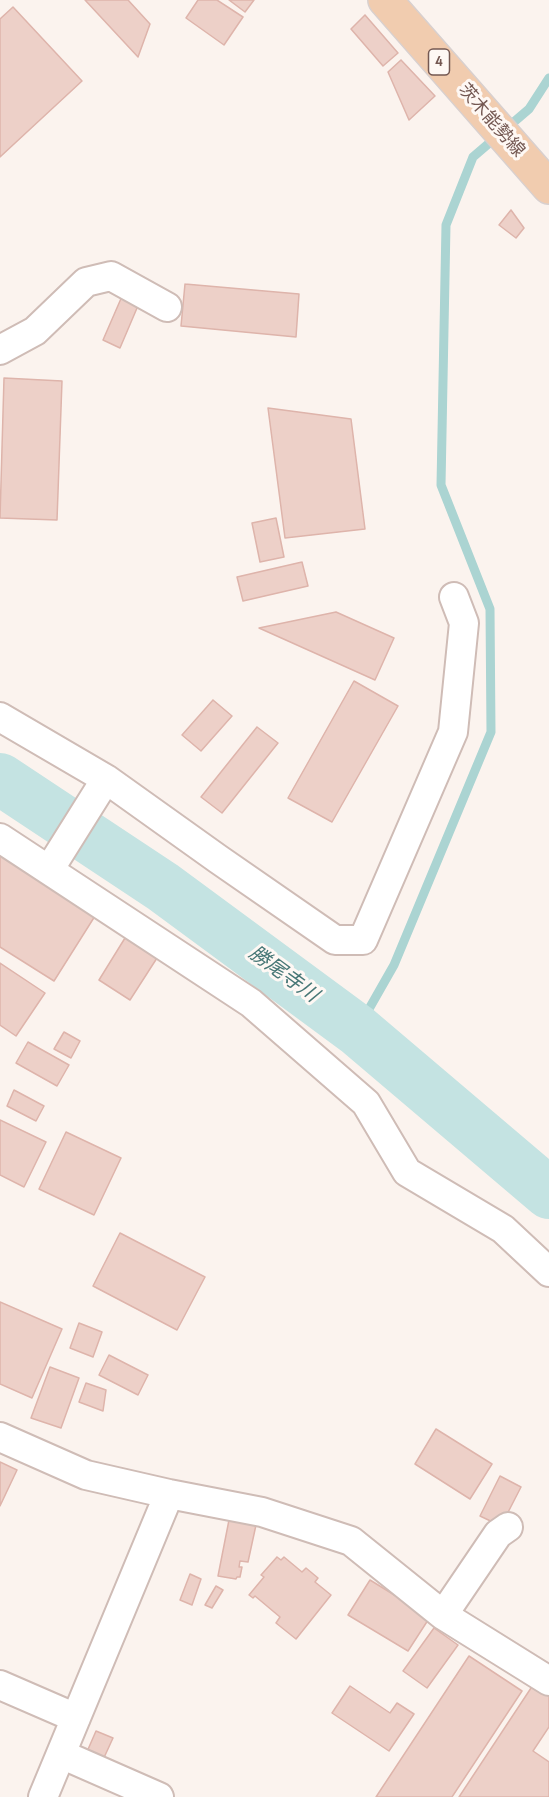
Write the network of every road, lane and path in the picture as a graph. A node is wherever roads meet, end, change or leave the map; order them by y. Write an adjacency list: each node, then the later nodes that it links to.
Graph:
1 (385, 0): 2 (main road, 茨木能勢線 / 4)
2 (549, 187)
3 (167, 307): 4 (street)
4 (0, 350)
5 (454, 597): 7 (street)
6 (0, 717): 7 (street)
7 (106, 779): 9 (street)
8 (0, 838): 9 (street)
9 (49, 870): 10 (street)
10 (549, 1272)
11 (0, 1437): 12 (street)
12 (169, 1494): 14 (street); 17 (street)
13 (508, 1527): 14 (street)
14 (443, 1615): 15 (street)
15 (549, 1681)
16 (0, 1685): 17 (street)
17 (76, 1718): 18 (street)
18 (62, 1754): 19 (street); 20 (street)
19 (43, 1797)
20 (159, 1797)

